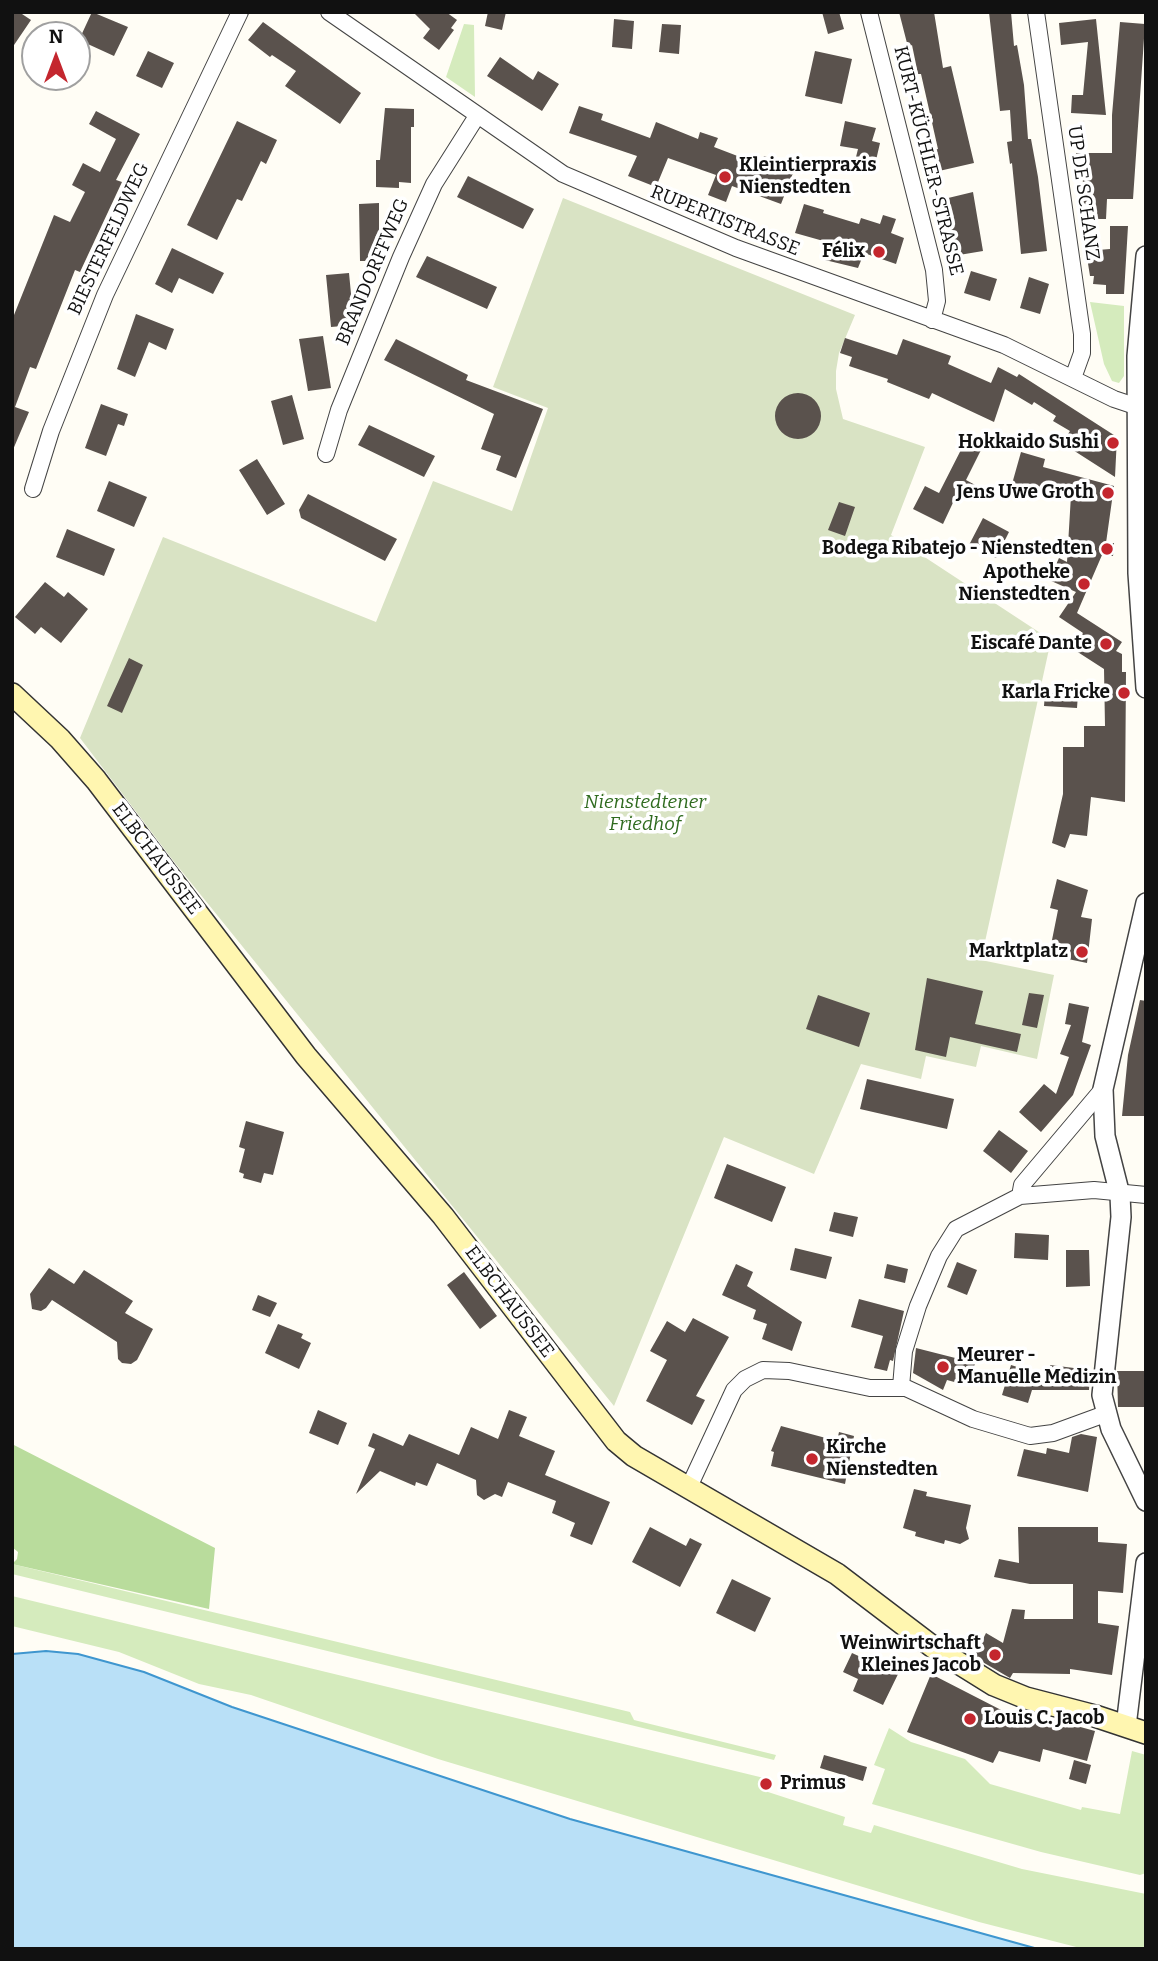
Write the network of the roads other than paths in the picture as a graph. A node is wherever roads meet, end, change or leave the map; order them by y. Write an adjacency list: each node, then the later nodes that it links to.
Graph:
1 (240, 12): 12 (street, BIESTERFELDWEG)
2 (329, 12): 5 (street, RUPERTISTRASSE)
3 (869, 12): 7 (street, KURT-KÜCHLER-STRASSE)
4 (1036, 12): 8 (street, UP DE SCHANZ)
5 (477, 116): 7 (street, RUPERTISTRASSE); 11 (street, BRANDORFFWEG)
6 (1146, 256): 9 (street)
7 (932, 320): 8 (street, RUPERTISTRASSE)
8 (1073, 378): 9 (street, RUPERTISTRASSE)
9 (1138, 407): 10 (street)
10 (1142, 428): 13 (street)
11 (326, 454)
12 (33, 489)
13 (1146, 688)
14 (12, 695): 22 (main road, ELBCHAUSSEE)
15 (1146, 903): 16 (street)
16 (1103, 1089): 17 (street); 19 (street)
17 (1120, 1195): 18 (street); 19 (street); 21 (street)
18 (1146, 1195)
19 (1020, 1196): 20 (street)
20 (901, 1387): 21 (street); 22 (street)
21 (1105, 1414): 23 (street)
22 (689, 1487): 25 (main road, ELBCHAUSSEE)
23 (1144, 1491)
24 (1146, 1563): 25 (street)
25 (1136, 1730)

